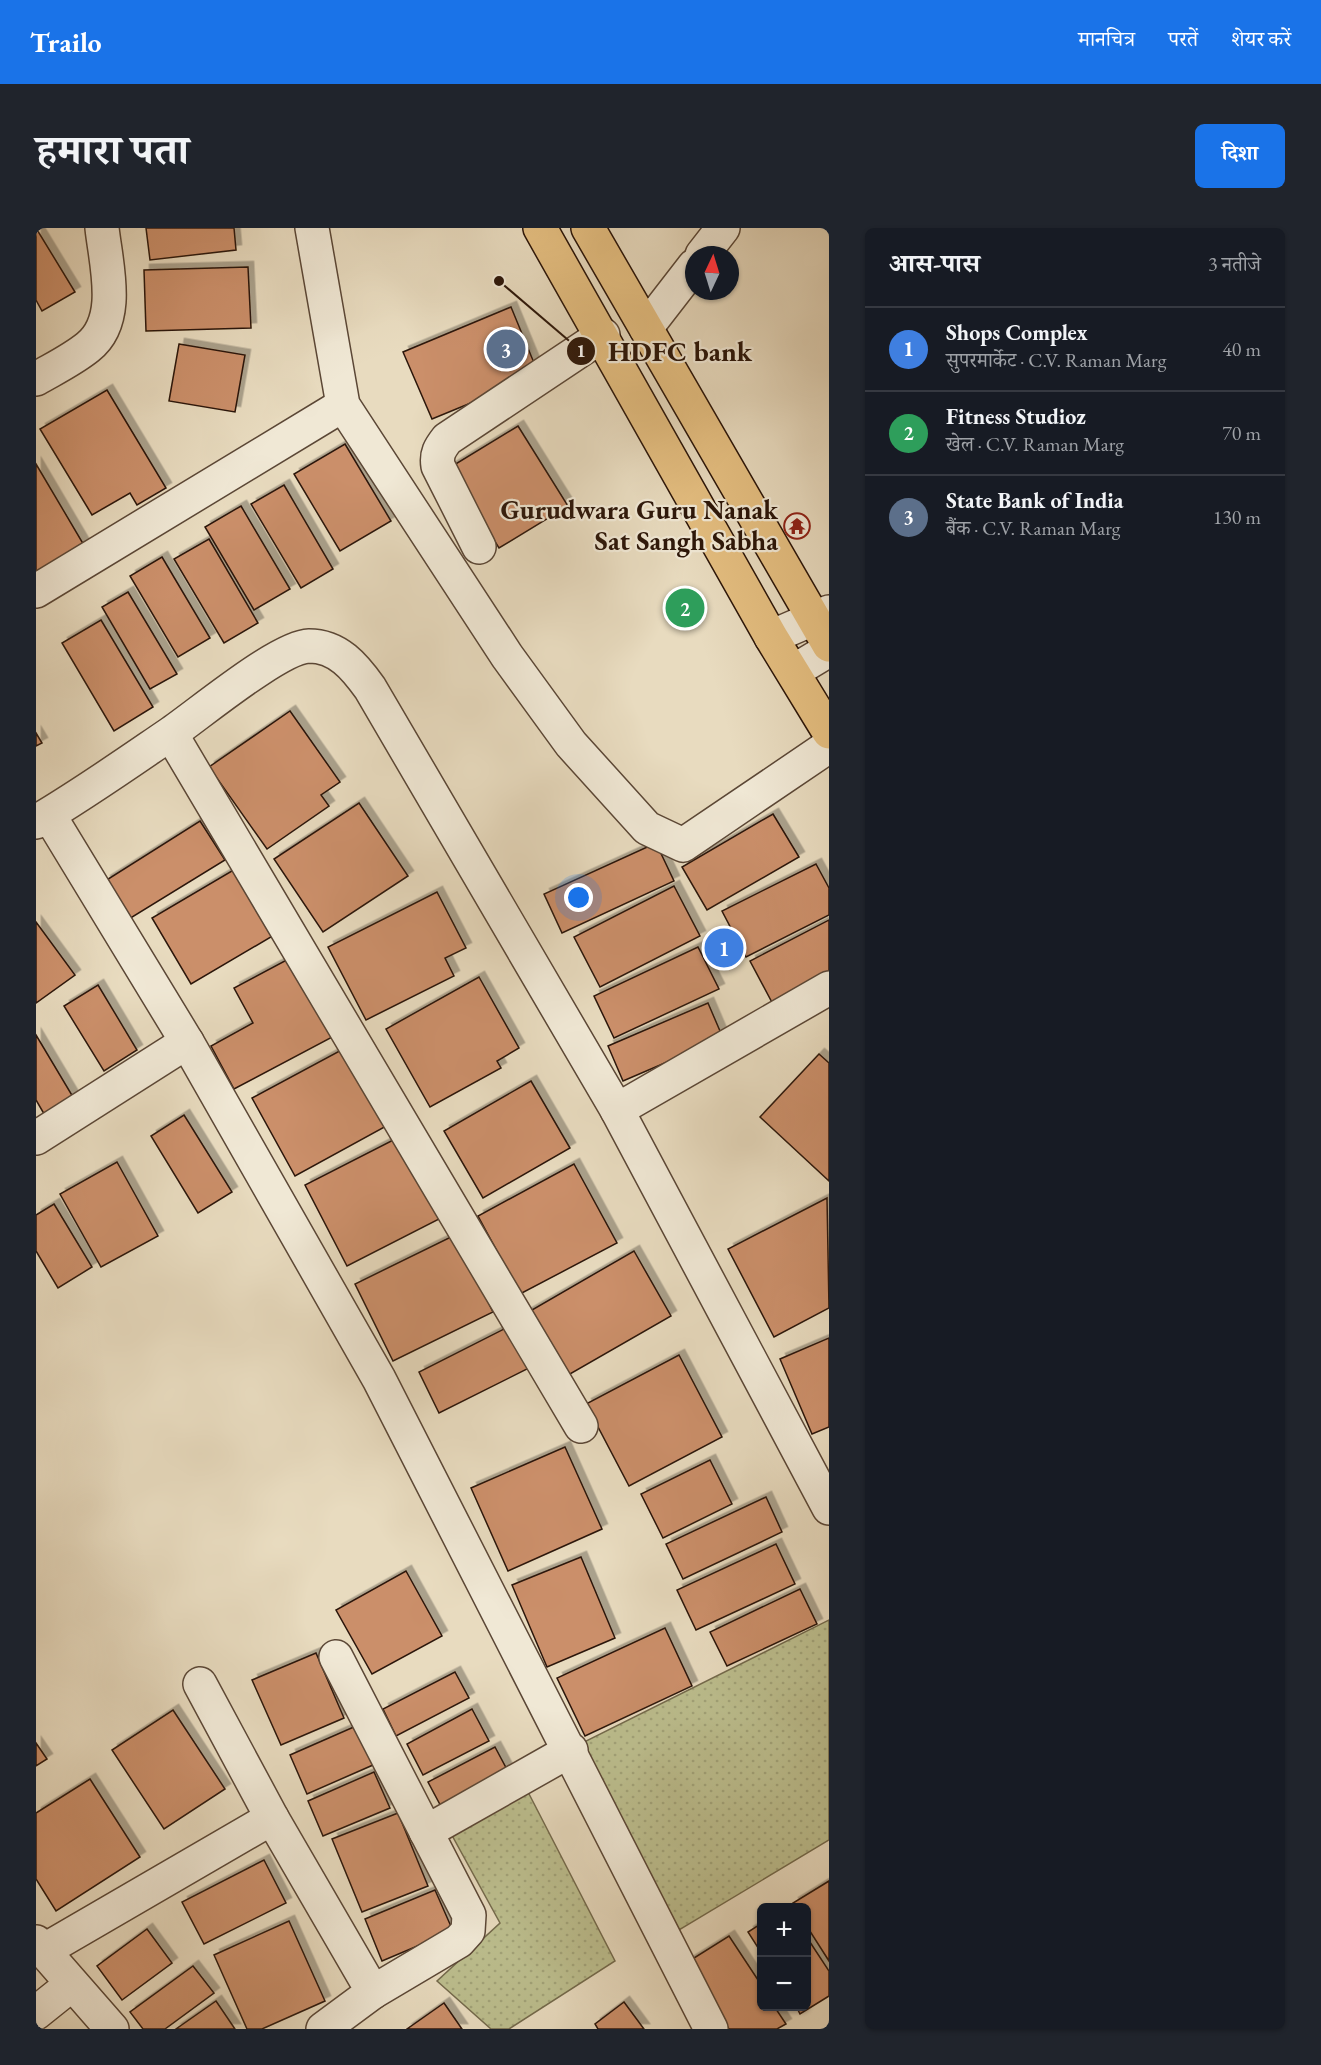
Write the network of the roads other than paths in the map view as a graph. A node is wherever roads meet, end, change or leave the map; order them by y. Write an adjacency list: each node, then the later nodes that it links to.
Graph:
1 (102, 228): 10 (street)
2 (312, 228): 11 (street)
3 (540, 228): 9 (main road)
4 (588, 228): 8 (main road)
5 (723, 228): 6 (street)
6 (709, 246)
7 (685, 278): 8 (street)
8 (646, 328): 14 (main road)
9 (603, 335): 12 (street); 15 (main road)
10 (36, 379)
11 (343, 405): 13 (street); 20 (street)
12 (479, 547)
13 (36, 591)
14 (825, 625): 15 (street)
15 (771, 637): 17 (main road)
16 (829, 651): 17 (street)
17 (794, 671): 18 (main road)
18 (829, 732)
19 (171, 734): 21 (street); 24 (street); 26 (street)
20 (829, 746)
21 (42, 818): 23 (street)
22 (829, 988): 24 (street)
23 (187, 1042): 25 (street); 30 (street)
24 (617, 1110): 27 (street)
25 (36, 1138)
26 (580, 1426)
27 (829, 1508)
28 (336, 1657): 32 (street)
29 (200, 1684): 31 (street)
30 (571, 1750): 32 (street); 39 (street)
31 (272, 1818): 33 (street); 35 (street)
32 (426, 1832): 35 (street)
33 (39, 1946): 34 (street)
34 (71, 1985): 36 (street); 37 (street)
35 (373, 1992): 38 (street)
36 (36, 2013)
37 (112, 2029)
38 (323, 2029)
39 (711, 2029)

